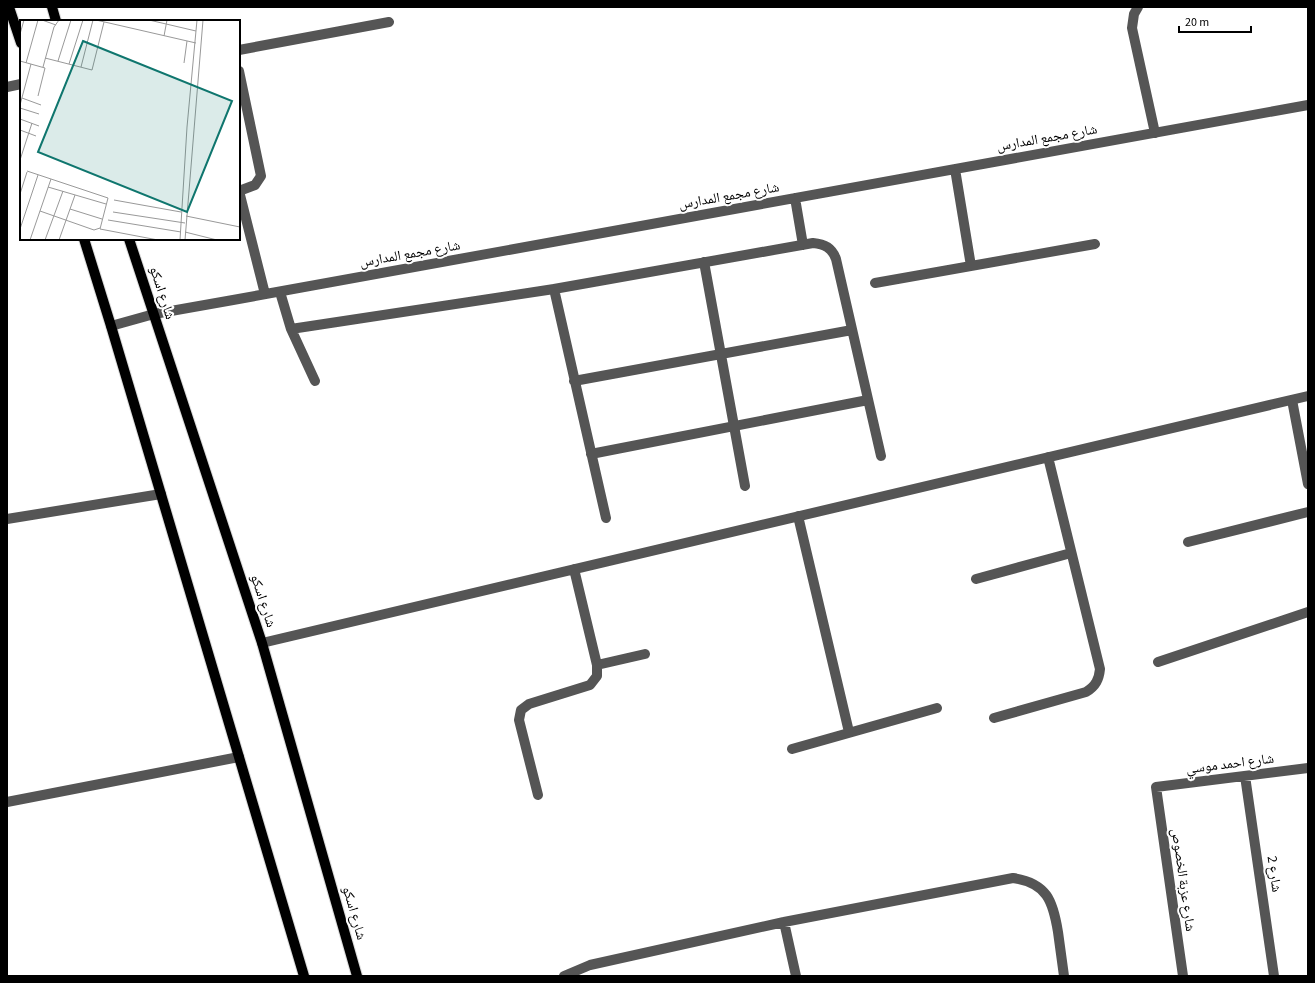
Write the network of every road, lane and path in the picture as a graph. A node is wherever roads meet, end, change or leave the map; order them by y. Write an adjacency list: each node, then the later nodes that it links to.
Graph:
1 (10, 7): 6 (main road)
2 (52, 7): 4 (main road)
3 (1138, 7): 12 (street)
4 (56, 20)
5 (389, 22): 7 (street)
6 (20, 40)
7 (240, 50)
8 (240, 76): 14 (street)
9 (20, 84): 10 (street)
10 (7, 87)
11 (1308, 105): 12 (street, شارع مجمع المدارس)
12 (1155, 132): 13 (street, شارع مجمع المدارس)
13 (954, 169): 16 (street, شارع مجمع المدارس); 22 (street)
14 (240, 191)
15 (240, 195): 26 (street)
16 (795, 198): 20 (street); 25 (street, شارع مجمع المدارس)
17 (84, 240): 28 (main road)
18 (129, 240): 27 (main road, شارع اسكو)
19 (1095, 244): 22 (street)
20 (803, 245): 21 (street); 30 (street)
21 (704, 262): 24 (street); 31 (street)
22 (971, 266): 23 (street)
23 (875, 283)
24 (554, 289): 29 (street); 33 (street)
25 (280, 292): 26 (street, شارع مجمع المدارس); 29 (street)
26 (265, 294): 27 (street, شارع مجمع المدارس)
27 (154, 314): 28 (street, شارع مجمع المدارس); 53 (main road, شارع اسكو)
28 (111, 326): 43 (main road)
29 (291, 329): 32 (street)
30 (852, 330): 31 (street); 35 (street)
31 (720, 354): 33 (street); 37 (street)
32 (316, 381)
33 (574, 381): 38 (street)
34 (1308, 396): 36 (street)
35 (868, 400): 37 (street); 39 (street)
36 (1292, 400): 40 (street); 41 (street)
37 (734, 426): 38 (street); 42 (street)
38 (591, 454): 46 (street)
39 (881, 456)
40 (1048, 457): 45 (street); 49 (street)
41 (1308, 484)
42 (745, 486)
43 (161, 494): 47 (street); 61 (main road)
44 (1308, 512): 48 (street)
45 (798, 516): 50 (street); 59 (street)
46 (606, 518)
47 (7, 519)
48 (1188, 542)
49 (1071, 553): 51 (street); 58 (street)
50 (574, 569): 53 (street); 56 (street)
51 (976, 579)
52 (1308, 612): 55 (street)
53 (262, 643): 69 (main road, شارع اسكو)
54 (645, 654): 56 (street)
55 (1158, 662)
56 (597, 666): 65 (street)
57 (937, 708): 59 (street)
58 (994, 718)
59 (849, 732): 60 (street)
60 (792, 748)
61 (239, 758): 66 (street); 68 (main road)
62 (1308, 768): 63 (street, شارع احمد موسي)
63 (1245, 776): 64 (street, شارع احمد موسي); 74 (street, شارع 2)
64 (1156, 787): 73 (street, شارع عزبة الخصوص)
65 (538, 795)
66 (7, 802)
67 (784, 922): 70 (street); 71 (street); 72 (street)
68 (304, 976)
69 (357, 976)
70 (564, 976)
71 (796, 976)
72 (1064, 976)
73 (1183, 976)
74 (1274, 976)

